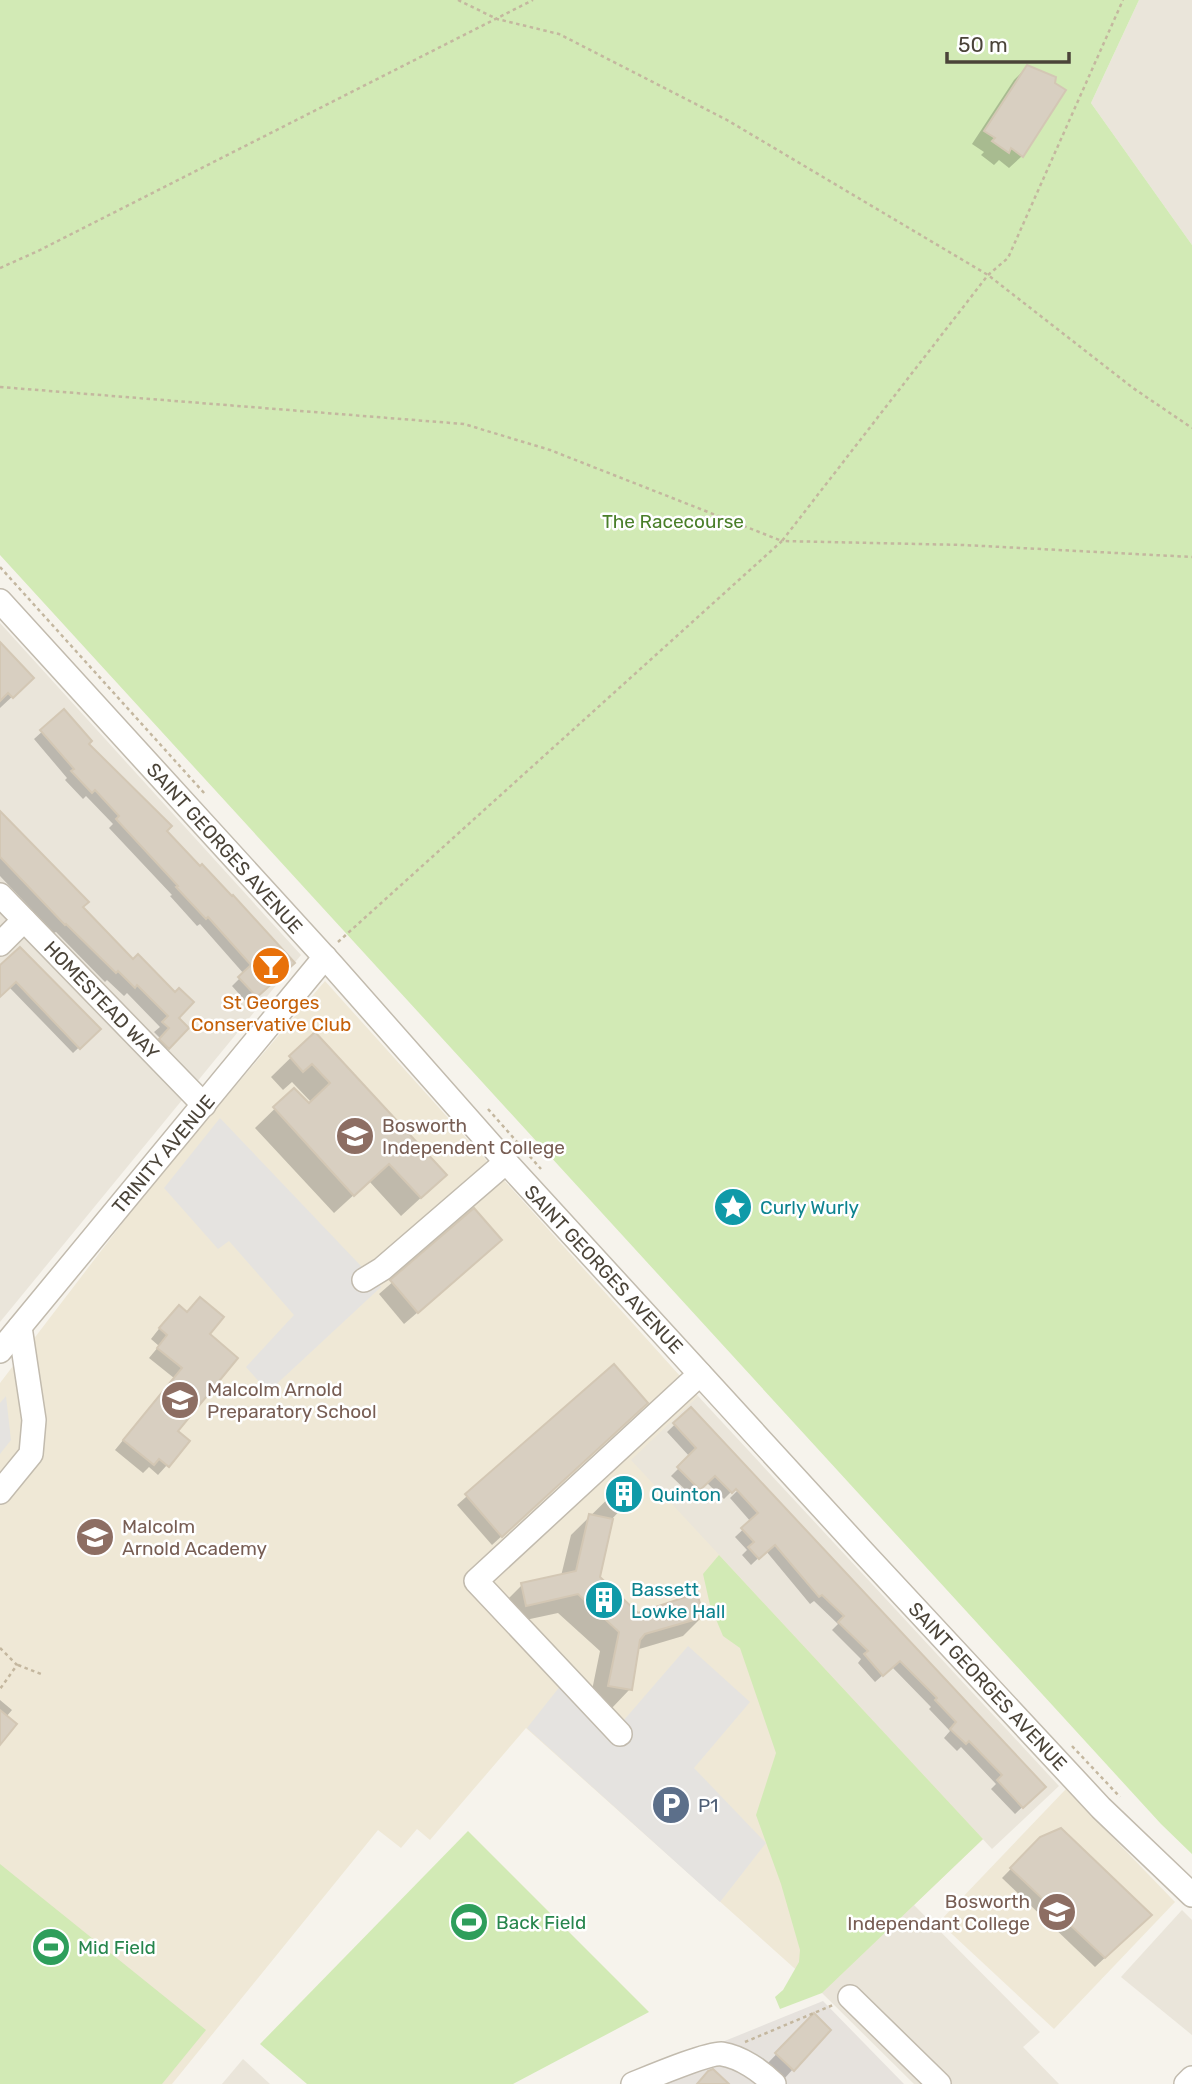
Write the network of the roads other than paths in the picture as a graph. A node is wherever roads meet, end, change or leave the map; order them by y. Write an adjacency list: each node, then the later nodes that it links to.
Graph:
1 (0, 601): 5 (street, SAINT GEORGES AVENUE)
2 (0, 895): 3 (street, HOMESTEAD WAY)
3 (24, 919): 4 (street); 6 (street, HOMESTEAD WAY)
4 (0, 944)
5 (332, 950): 6 (street, TRINITY AVENUE); 7 (street, SAINT GEORGES AVENUE)
6 (204, 1105): 9 (street, TRINITY AVENUE)
7 (506, 1162): 8 (street); 11 (street, SAINT GEORGES AVENUE)
8 (364, 1280)
9 (20, 1327): 10 (street, TRINITY AVENUE); 12 (street)
10 (0, 1351)
11 (700, 1374): 13 (street); 14 (street, SAINT GEORGES AVENUE)
12 (0, 1492)
13 (620, 1734)
14 (1192, 1895)
15 (850, 1997): 19 (street)
16 (1192, 2078): 20 (street)
17 (633, 2084): 18 (street)
18 (774, 2084)
19 (939, 2084)
20 (1186, 2084)

